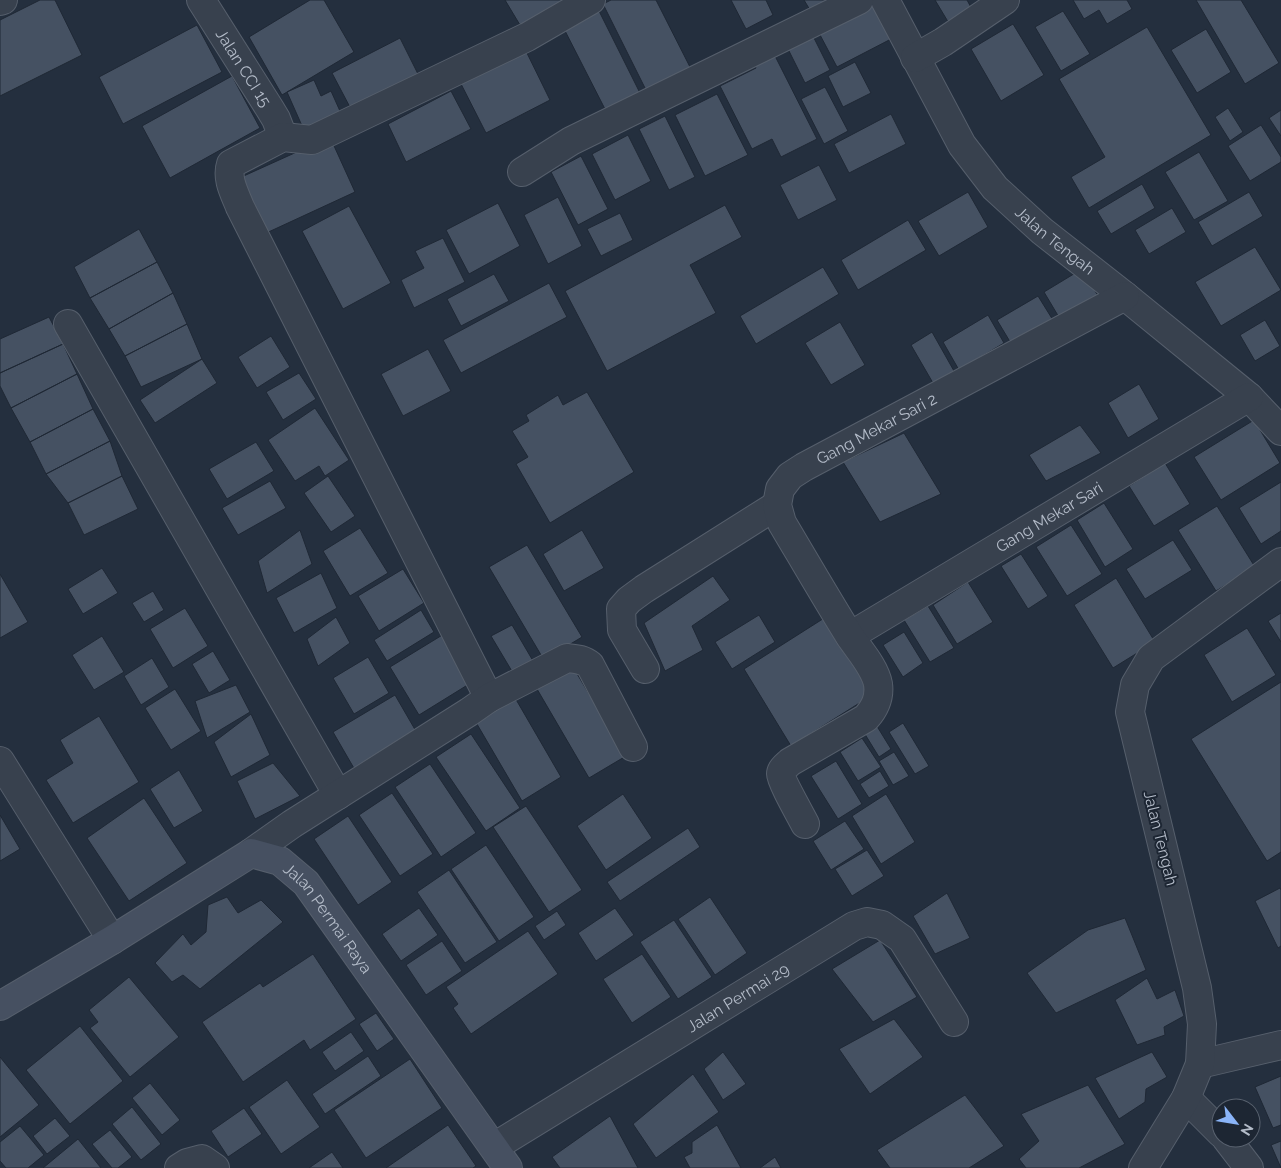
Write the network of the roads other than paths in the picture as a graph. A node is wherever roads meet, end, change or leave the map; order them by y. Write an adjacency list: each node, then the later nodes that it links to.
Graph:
1 (201, 0): 7 (street, Jalan CCI 15)
2 (590, 0): 7 (street)
3 (859, 0): 8 (street)
4 (885, 0): 6 (street, Jalan Tengah)
5 (1005, 0): 6 (street)
6 (915, 58): 9 (street, Jalan Tengah)
7 (283, 137): 17 (street)
8 (522, 172)
9 (1125, 296): 11 (street, Jalan Tengah); 13 (street, Gang Mekar Sari 2)
10 (68, 324): 20 (street)
11 (1249, 397): 12 (street, Jalan Tengah); 15 (street, Gang Mekar Sari)
12 (1281, 431)
13 (777, 505): 15 (street); 16 (street)
14 (1281, 562): 27 (street, Jalan Tengah)
15 (850, 636): 21 (street)
16 (645, 670)
17 (489, 698): 18 (street); 20 (street)
18 (633, 747)
19 (0, 761): 23 (street)
20 (338, 795): 22 (street)
21 (805, 824)
22 (251, 853): 23 (street); 31 (street, Jalan Permai Raya)
23 (112, 940): 24 (street)
24 (0, 1006)
25 (954, 1022): 31 (street, Jalan Permai 29)
26 (1281, 1045): 27 (street)
27 (1200, 1064): 28 (street, Jalan Tengah)
28 (1186, 1098): 29 (street); 34 (street, Jalan Tengah)
29 (1211, 1123)
30 (1234, 1148): 35 (street)
31 (501, 1158)
32 (180, 1168): 33 (street)
33 (215, 1168)
34 (1144, 1168)
35 (1249, 1168)

